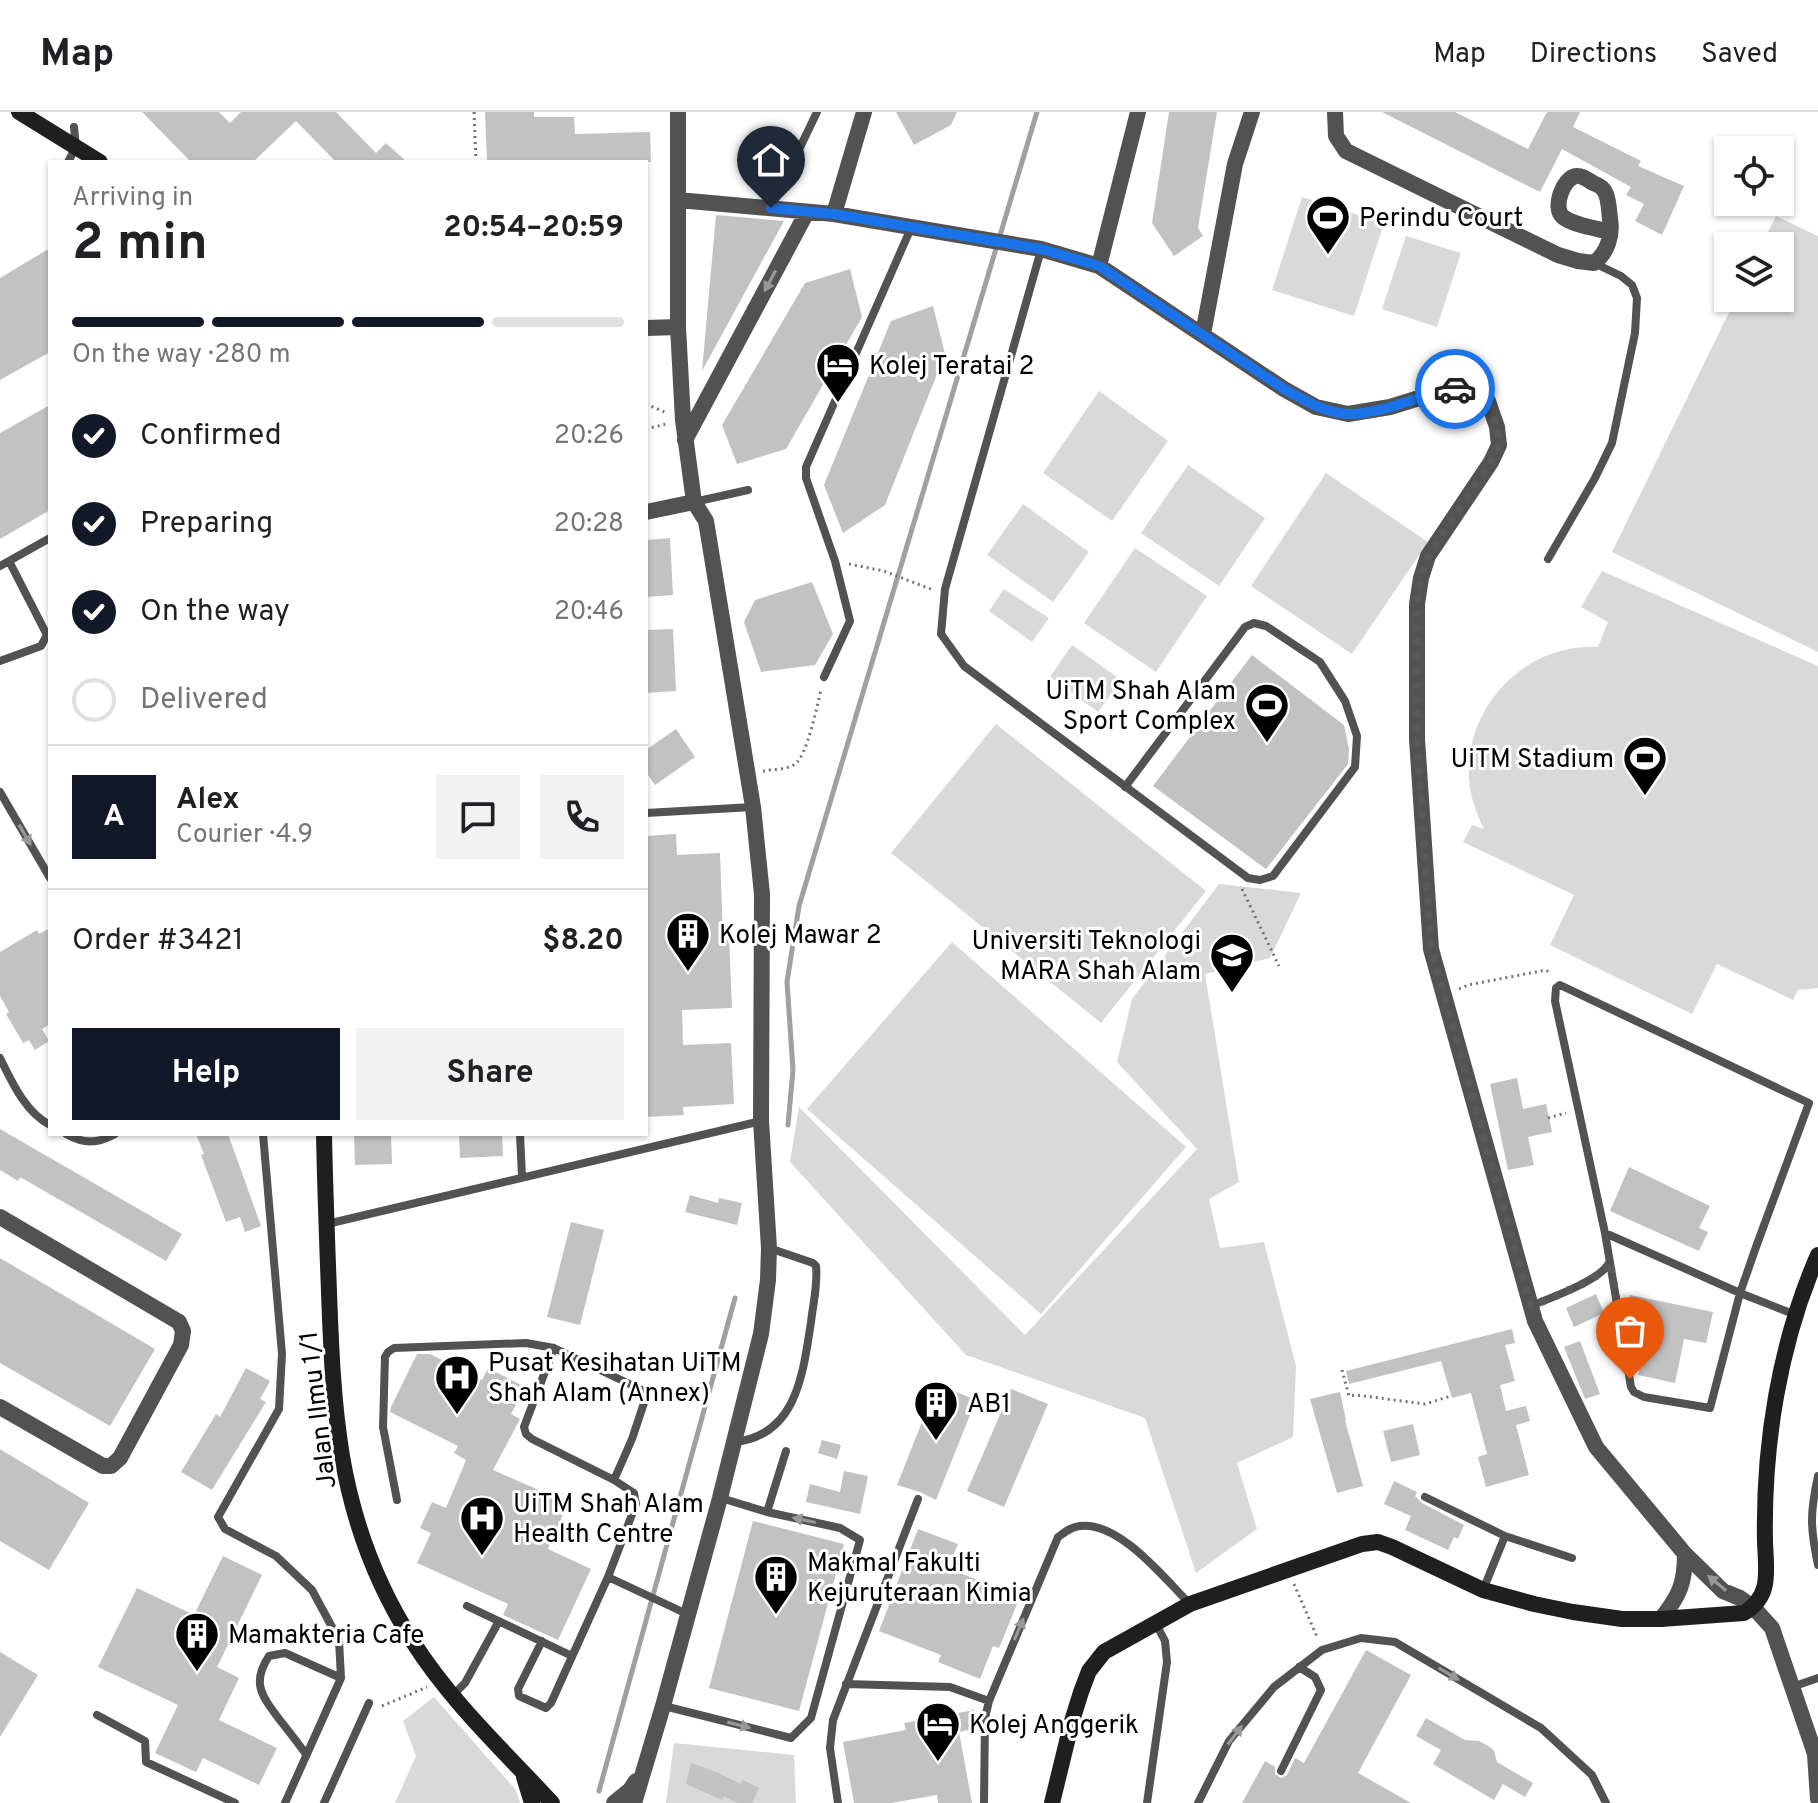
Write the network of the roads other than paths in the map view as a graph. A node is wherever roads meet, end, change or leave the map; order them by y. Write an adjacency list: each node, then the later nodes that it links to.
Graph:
1 (19, 112): 9 (street)
2 (678, 112): 11 (street)
3 (817, 112): 12 (lane)
4 (864, 112): 14 (street)
5 (1138, 112): 19 (street)
6 (1252, 112): 22 (street)
7 (1335, 112): 18 (street)
8 (74, 127): 9 (lane)
9 (72, 155): 10 (street)
10 (92, 160)
11 (678, 200): 12 (street); 20 (street)
12 (771, 208): 13 (street)
13 (807, 212): 14 (street); 23 (street, one-way to 23)
14 (834, 214): 15 (street)
15 (911, 227): 17 (street); 32 (lane)
16 (1610, 232): 18 (street)
17 (1033, 247): 19 (street); 33 (lane)
18 (1594, 263): 28 (lane)
19 (1099, 266): 22 (street)
20 (678, 327): 21 (street); 23 (street)
21 (648, 328)
22 (1203, 334): 54 (street)
23 (685, 440): 25 (street)
24 (748, 490): 25 (lane)
25 (694, 502): 26 (street); 35 (street)
26 (648, 512)
27 (48, 539): 29 (lane)
28 (1548, 559)
29 (9, 561): 30 (lane); 31 (lane)
30 (0, 566)
31 (0, 661)
32 (824, 677)
33 (1125, 787): 33 (lane)
34 (0, 792): 37 (lane, one-way to 37)
35 (753, 807): 36 (lane); 39 (street)
36 (648, 813)
37 (48, 875)
38 (0, 1058): 40 (lane)
39 (761, 1121): 46 (lane); 50 (street)
40 (48, 1124)
41 (70, 1136): 42 (lane)
42 (111, 1136)
43 (263, 1136): 84 (lane)
44 (324, 1136): 48 (street, Jalan Ilmu 1/1)
45 (520, 1136): 46 (lane)
46 (522, 1177): 48 (lane)
47 (0, 1217): 57 (street)
48 (326, 1224): 88 (street, Jalan Ilmu 1/1)
49 (1605, 1233): 51 (lane); 53 (lane); 53 (lane)
50 (769, 1248): 58 (street); 58 (lane)
51 (1610, 1262): 53 (lane); 54 (lane)
52 (1816, 1264): 55 (street)
53 (1740, 1293): 55 (lane)
54 (1531, 1306): 69 (street)
55 (1796, 1315): 76 (street)
56 (554, 1348): 61 (lane); 61 (lane); 65 (lane)
57 (0, 1407)
58 (733, 1442): 63 (street)
59 (786, 1451): 66 (lane)
60 (1818, 1476): 67 (lane)
61 (614, 1480): 72 (lane)
62 (1425, 1497): 68 (lane)
63 (720, 1498): 66 (lane); 77 (street)
64 (918, 1499): 86 (lane)
65 (397, 1500)
66 (767, 1512): 91 (lane, one-way to 66)
67 (1815, 1530): 71 (lane)
68 (1505, 1536): 70 (lane); 73 (lane)
69 (1685, 1554): 76 (street, one-way to 69); 78 (street)
70 (1572, 1558)
71 (1818, 1565)
72 (608, 1577): 77 (lane); 82 (lane)
73 (1483, 1590): 74 (street); 78 (street)
74 (1190, 1604): 80 (street); 89 (lane, one-way to 74)
75 (467, 1606): 79 (lane)
76 (1753, 1607): 78 (street); 87 (street)
77 (687, 1614): 91 (street)
78 (1661, 1619)
79 (499, 1621): 81 (lane); 88 (lane)
80 (1156, 1623): 107 (street); 108 (lane)
81 (542, 1641): 82 (lane); 82 (lane)
82 (572, 1656)
83 (1299, 1667): 95 (lane); 109 (lane, one-way to 83); 110 (lane, one-way to 110)
84 (341, 1678): 93 (lane); 93 (lane)
85 (1818, 1678): 87 (lane)
86 (846, 1684): 89 (lane); 105 (lane)
87 (1792, 1687): 97 (street)
88 (452, 1696): 94 (street, Jalan Ilmu 1/1)
89 (989, 1701): 106 (lane)
90 (372, 1706): 100 (lane)
91 (663, 1706): 96 (street)
92 (97, 1715): 98 (lane)
93 (306, 1754): 99 (lane)
94 (523, 1771): 101 (street, Jalan Ilmu 1/1); 102 (street, Jalan Ilmu 1/1)
95 (1281, 1771)
96 (642, 1773): 103 (street); 104 (street)
97 (1818, 1799)
98 (235, 1803)
99 (285, 1803)
100 (324, 1803)
101 (532, 1803)
102 (552, 1803)
103 (614, 1803)
104 (634, 1803)
105 (838, 1803)
106 (984, 1803)
107 (1052, 1803)
108 (1147, 1803)
109 (1198, 1803)
110 (1606, 1803)

